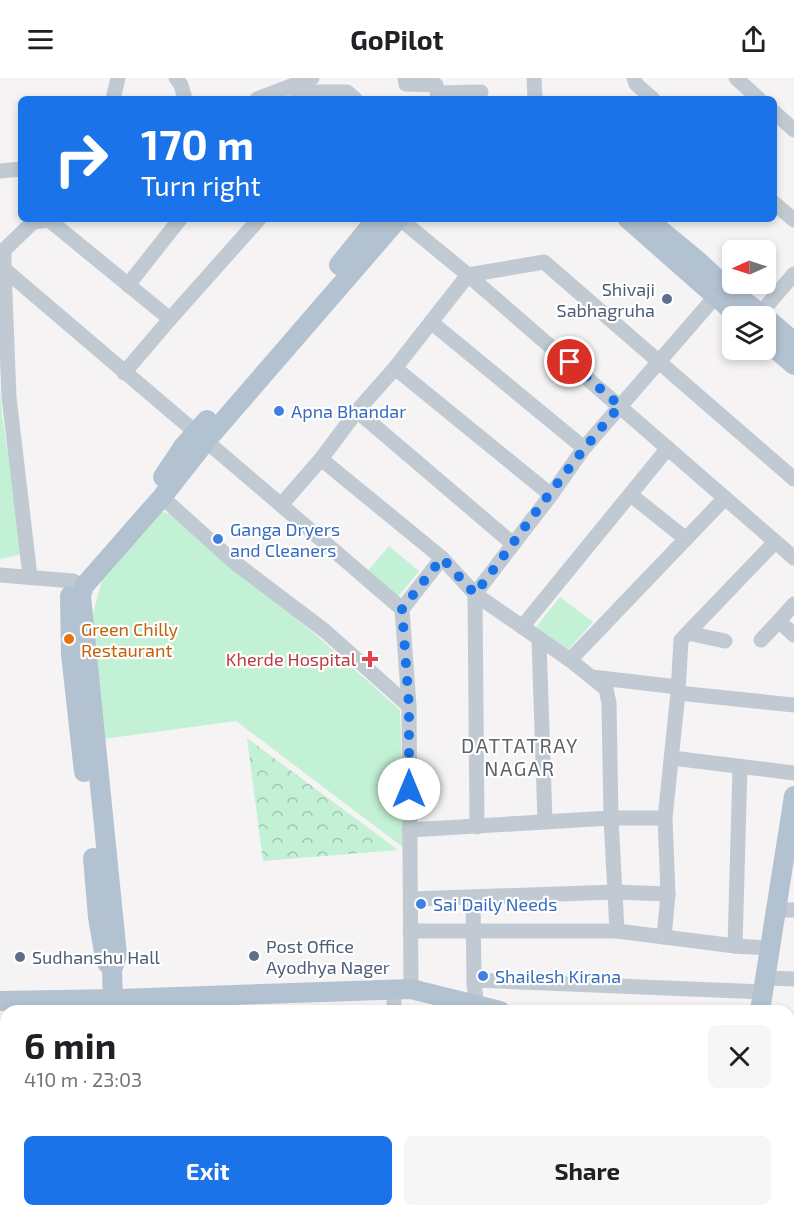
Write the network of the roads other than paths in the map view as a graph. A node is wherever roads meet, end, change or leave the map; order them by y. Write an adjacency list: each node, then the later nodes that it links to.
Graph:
1 (118, 78): 11 (street)
2 (176, 78): 12 (street)
3 (312, 78): 8 (street)
4 (534, 78): 15 (street)
5 (634, 78): 16 (street)
6 (736, 78): 17 (street)
7 (401, 82): 9 (street)
8 (289, 88): 13 (street); 14 (street)
9 (437, 89): 10 (street)
10 (481, 92)
11 (114, 96)
12 (183, 96)
13 (266, 96)
14 (352, 96)
15 (534, 96)
16 (650, 96)
17 (756, 96)
18 (777, 114): 19 (street)
19 (793, 127)
20 (18, 169): 21 (street)
21 (0, 171)
22 (777, 206): 23 (street)
23 (794, 220)
24 (33, 222): 33 (street)
25 (51, 222): 36 (street)
26 (178, 222): 36 (street)
27 (256, 222): 41 (street)
28 (374, 222): 52 (main road)
29 (396, 222): 52 (main road)
30 (403, 222): 35 (street)
31 (631, 222): 37 (main road)
32 (651, 222): 39 (main road)
33 (3, 264): 49 (street); 69 (street)
34 (794, 274): 40 (street)
35 (468, 275): 42 (street); 46 (street); 50 (street)
36 (128, 285): 41 (street)
37 (715, 297): 38 (main road); 46 (street)
38 (726, 306)
39 (749, 306)
40 (770, 306)
41 (170, 319): 49 (street)
42 (431, 322): 48 (street); 53 (street)
43 (776, 327): 44 (main road)
44 (794, 342)
45 (776, 349): 47 (main road)
46 (659, 362): 50 (street); 56 (street)
47 (794, 365)
48 (395, 368): 51 (street); 57 (street)
49 (124, 373): 52 (street)
50 (620, 406): 53 (street); 54 (street)
51 (357, 411): 55 (street); 65 (street)
52 (201, 437): 59 (main road); 61 (street); 62 (main road)
53 (584, 448): 57 (street)
54 (668, 448): 58 (street); 60 (street)
55 (321, 459): 61 (street); 66 (street)
56 (794, 479)
57 (551, 495): 65 (street)
58 (631, 495): 63 (street); 75 (street)
59 (162, 497): 62 (main road); 85 (street)
60 (725, 498): 63 (street); 64 (street)
61 (281, 505): 73 (street)
62 (124, 531): 70 (main road)
63 (686, 539): 81 (street)
64 (775, 542): 67 (street); 76 (street)
65 (513, 544): 71 (street)
66 (442, 558): 71 (street); 73 (street)
67 (794, 558)
68 (0, 575): 69 (street)
69 (30, 576): 70 (street)
70 (79, 583): 112 (main road)
71 (475, 594): 75 (street); 93 (street)
72 (794, 604): 74 (street)
73 (402, 609): 85 (street)
74 (779, 621): 77 (street); 79 (street)
75 (522, 627): 78 (street)
76 (688, 633): 80 (street); 83 (street)
77 (794, 635)
78 (539, 640): 81 (street); 92 (street)
79 (761, 640)
80 (725, 641)
81 (570, 660): 82 (street)
82 (591, 677): 83 (street); 90 (street)
83 (678, 690): 84 (street); 86 (street)
84 (794, 705)
85 (409, 706): 94 (street)
86 (672, 758): 87 (street); 91 (street)
87 (740, 767): 88 (street); 105 (street)
88 (794, 773)
89 (794, 796): 95 (main road)
90 (611, 818): 91 (street); 92 (street); 96 (street)
91 (665, 818): 97 (street)
92 (545, 821): 93 (street)
93 (477, 827): 94 (street)
94 (409, 830): 99 (street)
95 (789, 851): 100 (main road)
96 (615, 892): 97 (street); 98 (street); 103 (street)
97 (668, 894): 104 (street)
98 (473, 897): 99 (street); 102 (street)
99 (412, 899): 101 (street)
100 (785, 910): 106 (main road)
101 (410, 931): 102 (street); 109 (street)
102 (472, 931): 103 (street); 108 (street)
103 (617, 931): 104 (street)
104 (664, 937): 105 (street)
105 (735, 946): 106 (street)
106 (770, 948): 110 (main road)
107 (794, 979): 110 (street)
108 (474, 980): 110 (street); 115 (street)
109 (402, 989): 112 (main road); 113 (street); 114 (main road)
110 (763, 994)
111 (0, 1001): 112 (main road)
112 (104, 1003)
113 (396, 1005)
114 (466, 1005)
115 (478, 1005)

